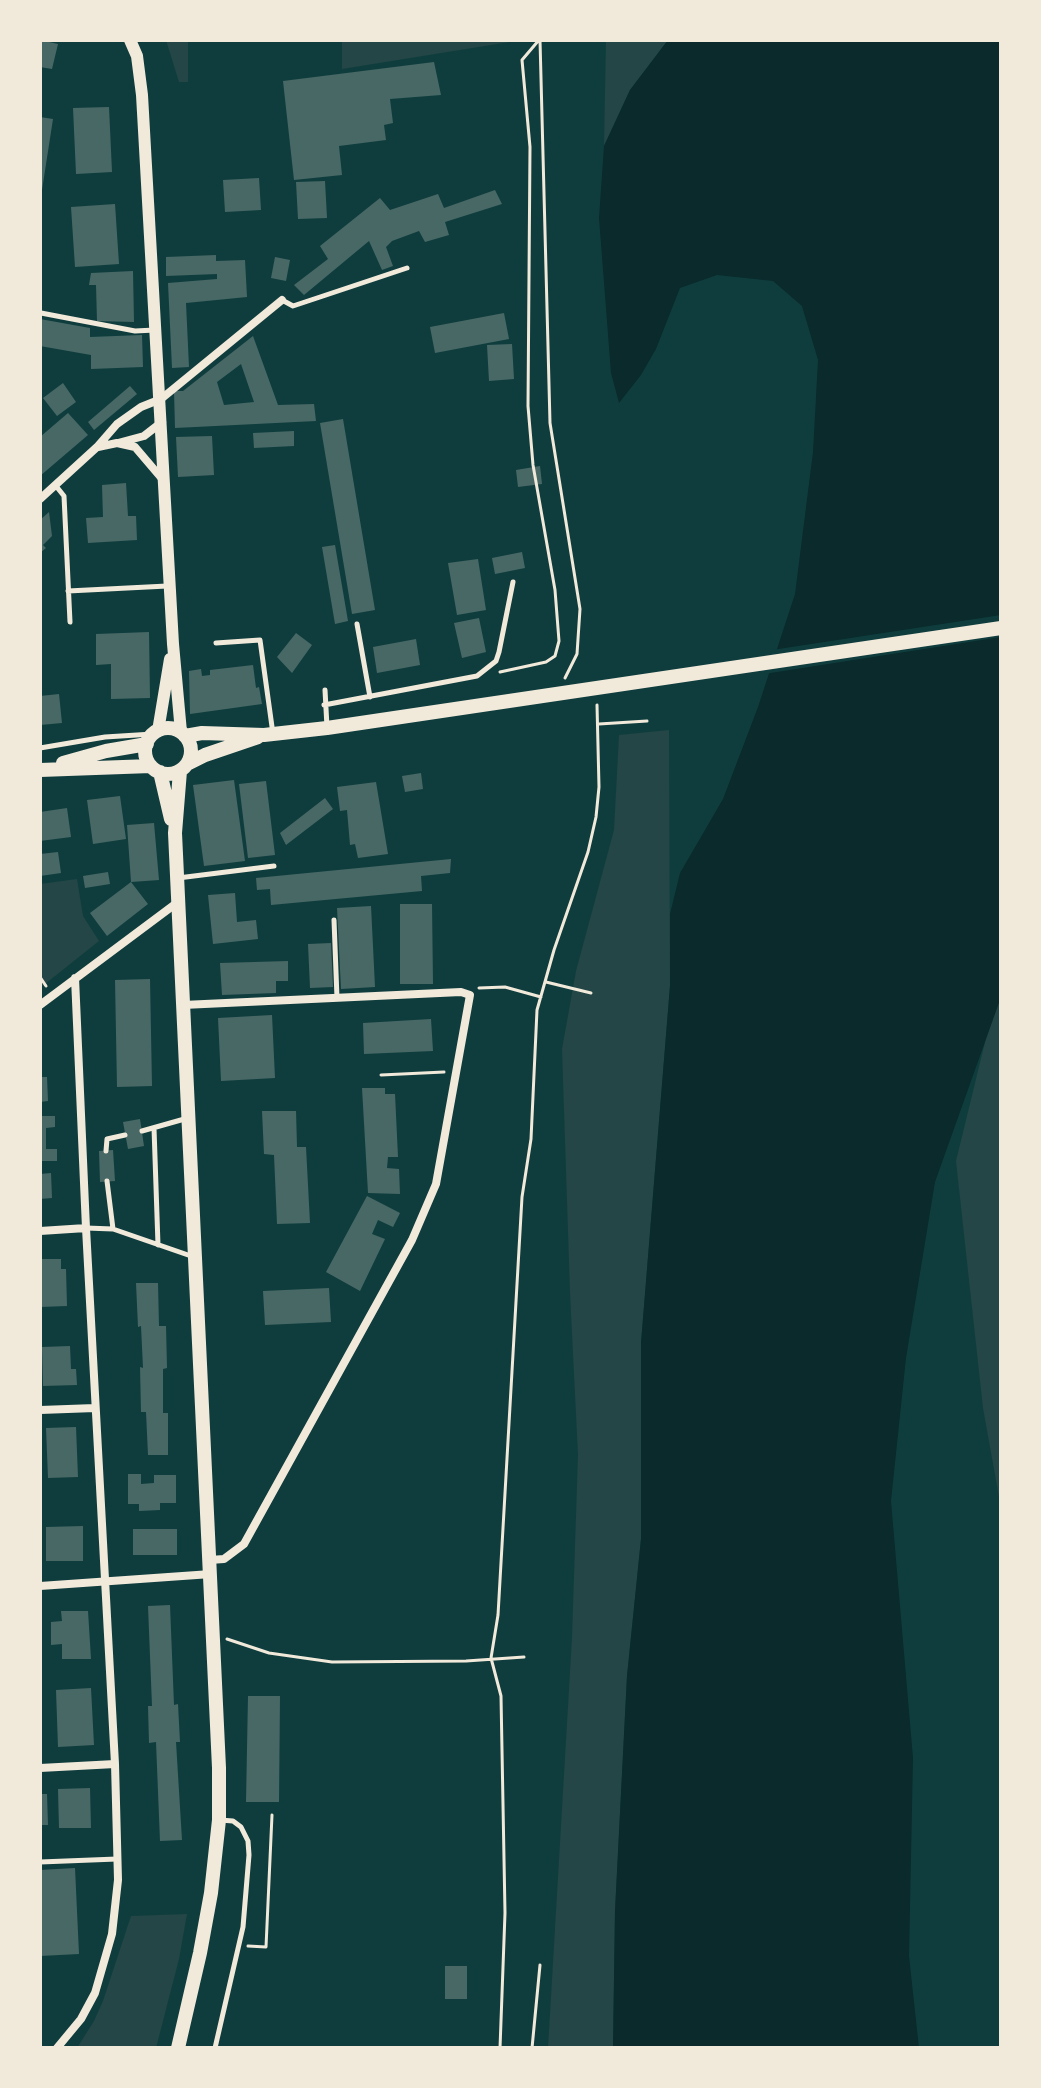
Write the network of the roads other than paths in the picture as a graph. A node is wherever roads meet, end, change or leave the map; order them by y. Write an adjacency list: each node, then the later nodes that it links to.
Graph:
1 (130, 40): 5 (street)
2 (407, 268): 3 (lane)
3 (282, 300): 6 (street)
4 (41, 313): 5 (lane)
5 (156, 330): 6 (street)
6 (161, 399): 7 (street); 9 (street)
7 (162, 422): 8 (street); 10 (street)
8 (117, 443): 9 (street); 10 (street)
9 (97, 447): 11 (street)
10 (165, 482): 14 (street)
11 (56, 486): 12 (street); 15 (lane)
12 (40, 499)
13 (513, 582): 22 (lane)
14 (170, 586): 15 (lane); 20 (street)
15 (68, 591): 16 (lane)
16 (70, 622)
17 (357, 624): 22 (lane)
18 (1001, 628): 24 (main road)
19 (216, 643): 26 (lane)
20 (173, 644): 25 (street); 27 (street)
21 (325, 690): 23 (lane)
22 (370, 697): 23 (lane)
23 (324, 705): 24 (lane)
24 (327, 728): 26 (main road)
25 (183, 734): 26 (main road); 27 (main road); 29 (main road)
26 (269, 735): 29 (main road)
27 (152, 736): 28 (lane); 30 (main road); 30 (main road)
28 (40, 748)
29 (184, 767): 30 (main road); 31 (main road)
30 (155, 769): 31 (main road)
31 (175, 833): 33 (main road)
32 (274, 866): 33 (lane)
33 (177, 879): 34 (main road)
34 (178, 901): 36 (street); 39 (main road)
35 (334, 920): 37 (lane)
36 (75, 978): 38 (street); 46 (street)
37 (337, 998): 39 (street); 53 (street)
38 (40, 1005)
39 (183, 1005): 40 (main road)
40 (189, 1118): 41 (lane); 50 (main road)
41 (154, 1128): 42 (lane); 49 (lane)
42 (142, 1131)
43 (125, 1135): 44 (lane)
44 (106, 1151)
45 (107, 1181): 47 (lane)
46 (86, 1228): 47 (lane); 48 (street); 51 (street)
47 (113, 1229): 49 (lane)
48 (40, 1231)
49 (158, 1245): 50 (lane)
50 (196, 1258): 53 (main road)
51 (95, 1408): 52 (street); 54 (street)
52 (40, 1410)
53 (210, 1567): 54 (street); 58 (main road)
54 (105, 1583): 55 (street); 56 (street)
55 (40, 1586)
56 (115, 1764): 57 (street); 59 (street)
57 (40, 1768)
58 (219, 1820): 62 (main road); 63 (lane)
59 (118, 1859): 60 (lane); 61 (street)
60 (40, 1862)
61 (57, 2048)
62 (178, 2048)
63 (215, 2048)

